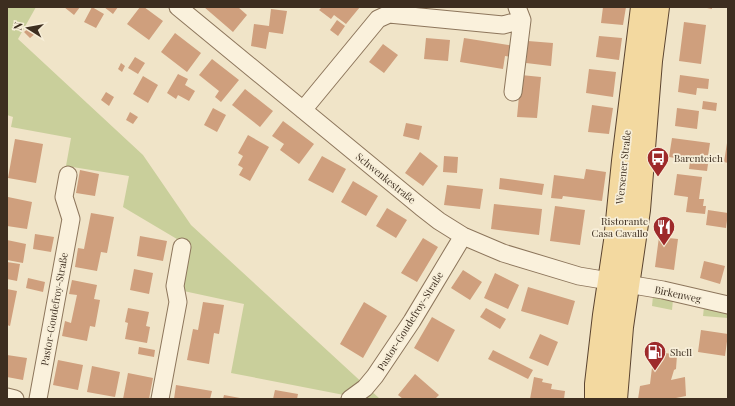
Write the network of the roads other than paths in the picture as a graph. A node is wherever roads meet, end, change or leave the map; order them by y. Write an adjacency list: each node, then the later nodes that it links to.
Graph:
1 (178, 7): 7 (street, Schwenkestraße)
2 (642, 7): 11 (main road, Wersener Straße)
3 (658, 7): 11 (main road, Wersener Straße)
4 (413, 11): 5 (street); 7 (street)
5 (520, 13): 6 (street)
6 (513, 92)
7 (303, 110): 9 (street, Schwenkestraße)
8 (68, 174): 15 (street, Pastor-Goudefroy-Straße)
9 (463, 236): 11 (street, Schwenkestraße); 17 (street, Pastor-Goudefroy-Straße)
10 (182, 247): 16 (street)
11 (619, 283): 12 (street, Birkenweg); 18 (main road, Wersener Straße); 19 (main road, Wersener Straße)
12 (728, 306)
13 (7, 397): 14 (street)
14 (15, 399)
15 (38, 399)
16 (160, 399)
17 (350, 399)
18 (596, 399)
19 (616, 399)

